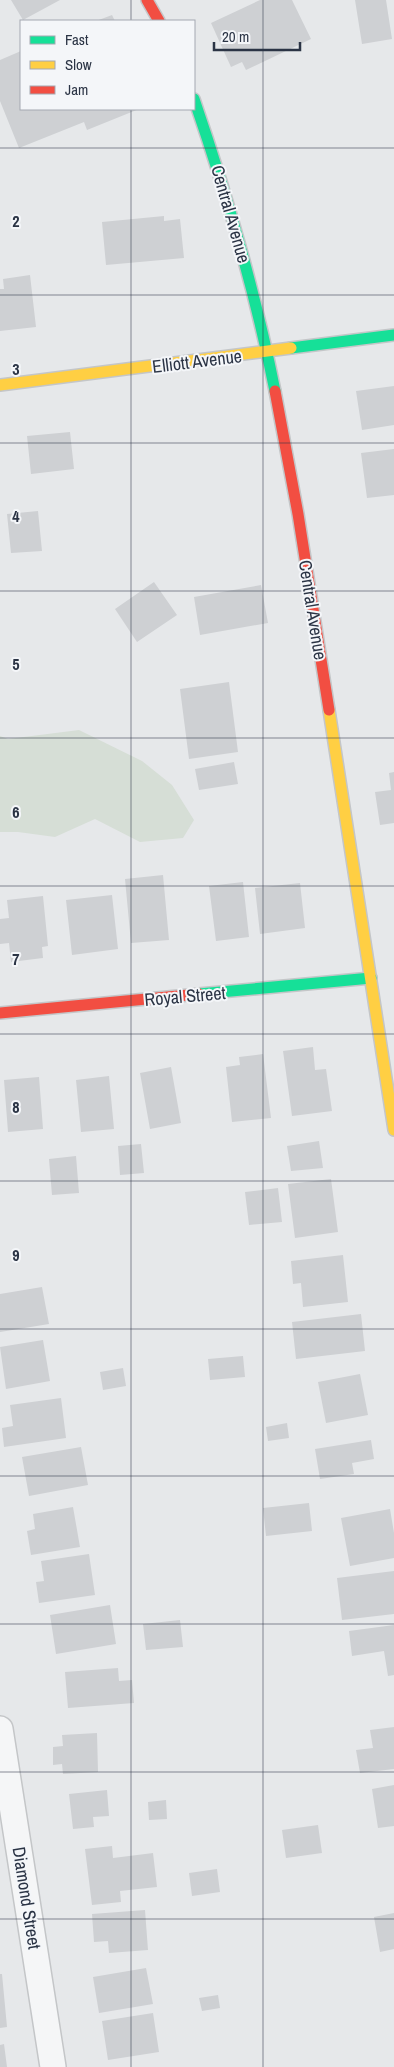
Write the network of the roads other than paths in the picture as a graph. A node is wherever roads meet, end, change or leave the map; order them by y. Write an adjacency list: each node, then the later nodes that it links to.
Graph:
1 (147, 0): 2 (street)
2 (158, 20)
3 (195, 102): 5 (street, Central Avenue)
4 (394, 334): 5 (street, Elliott Avenue)
5 (266, 352): 6 (street, Elliott Avenue); 7 (street, Central Avenue)
6 (0, 385)
7 (370, 978): 8 (street, Royal Street); 9 (street, Central Avenue)
8 (0, 1013)
9 (394, 1130)
10 (0, 1730): 11 (street, Diamond Street)
11 (6, 1797): 12 (street, Diamond Street)
12 (53, 2067)

